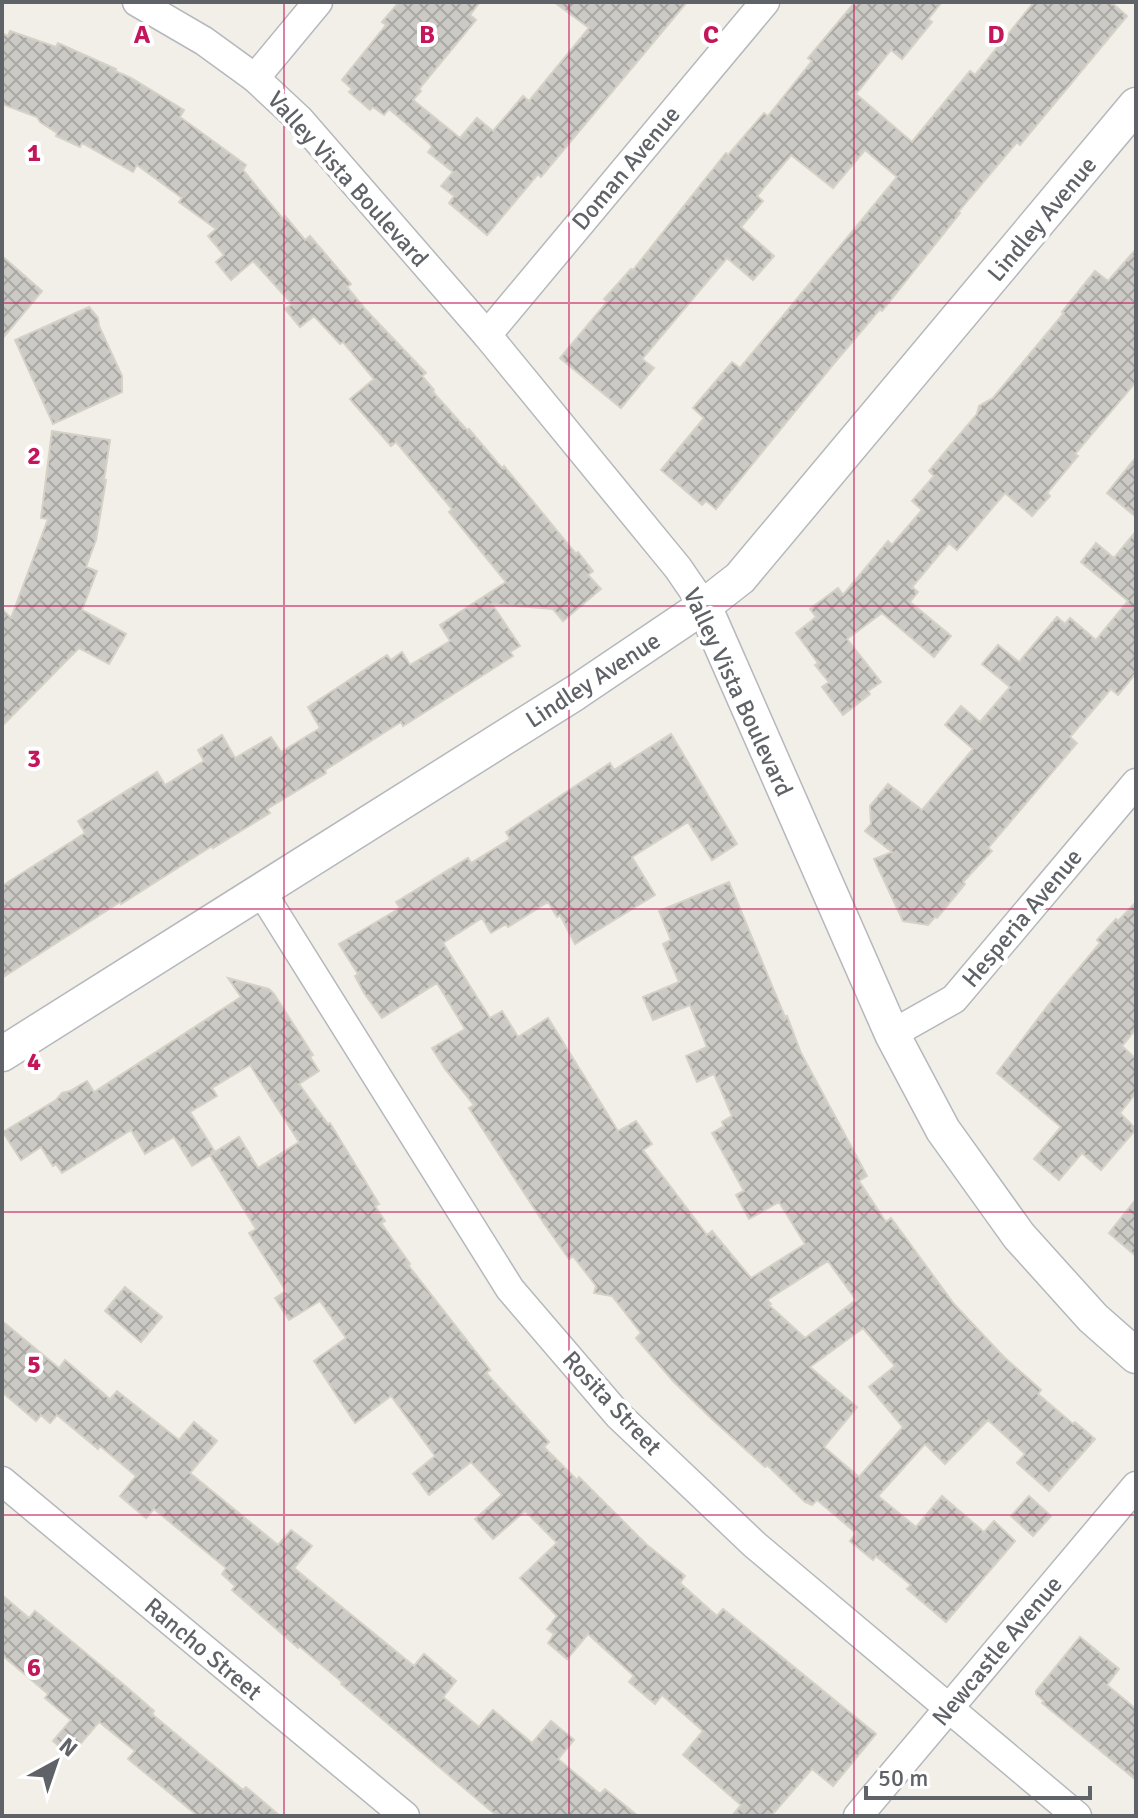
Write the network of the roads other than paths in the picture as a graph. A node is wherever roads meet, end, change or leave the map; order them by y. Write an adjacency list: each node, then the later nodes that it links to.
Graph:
1 (137, 2): 4 (street, Valley Vista Boulevard)
2 (318, 2): 4 (street)
3 (765, 2): 6 (street, Doman Avenue)
4 (255, 78): 6 (street, Valley Vista Boulevard)
5 (1136, 105): 7 (street, Lindley Avenue)
6 (487, 335): 7 (street, Valley Vista Boulevard)
7 (704, 606): 9 (street, Lindley Avenue); 10 (street, Valley Vista Boulevard)
8 (1136, 783): 10 (street, Hesperia Avenue)
9 (261, 891): 11 (street, Lindley Avenue); 15 (street, Rosita Street)
10 (892, 1034): 12 (street, Valley Vista Boulevard)
11 (2, 1054)
12 (1136, 1356)
13 (2, 1481): 16 (street, Rancho Street)
14 (1136, 1486): 15 (street, Newcastle Avenue)
15 (950, 1707): 17 (street, Newcastle Avenue); 18 (street, Rosita Street)
16 (405, 1816)
17 (858, 1816)
18 (1077, 1816)

